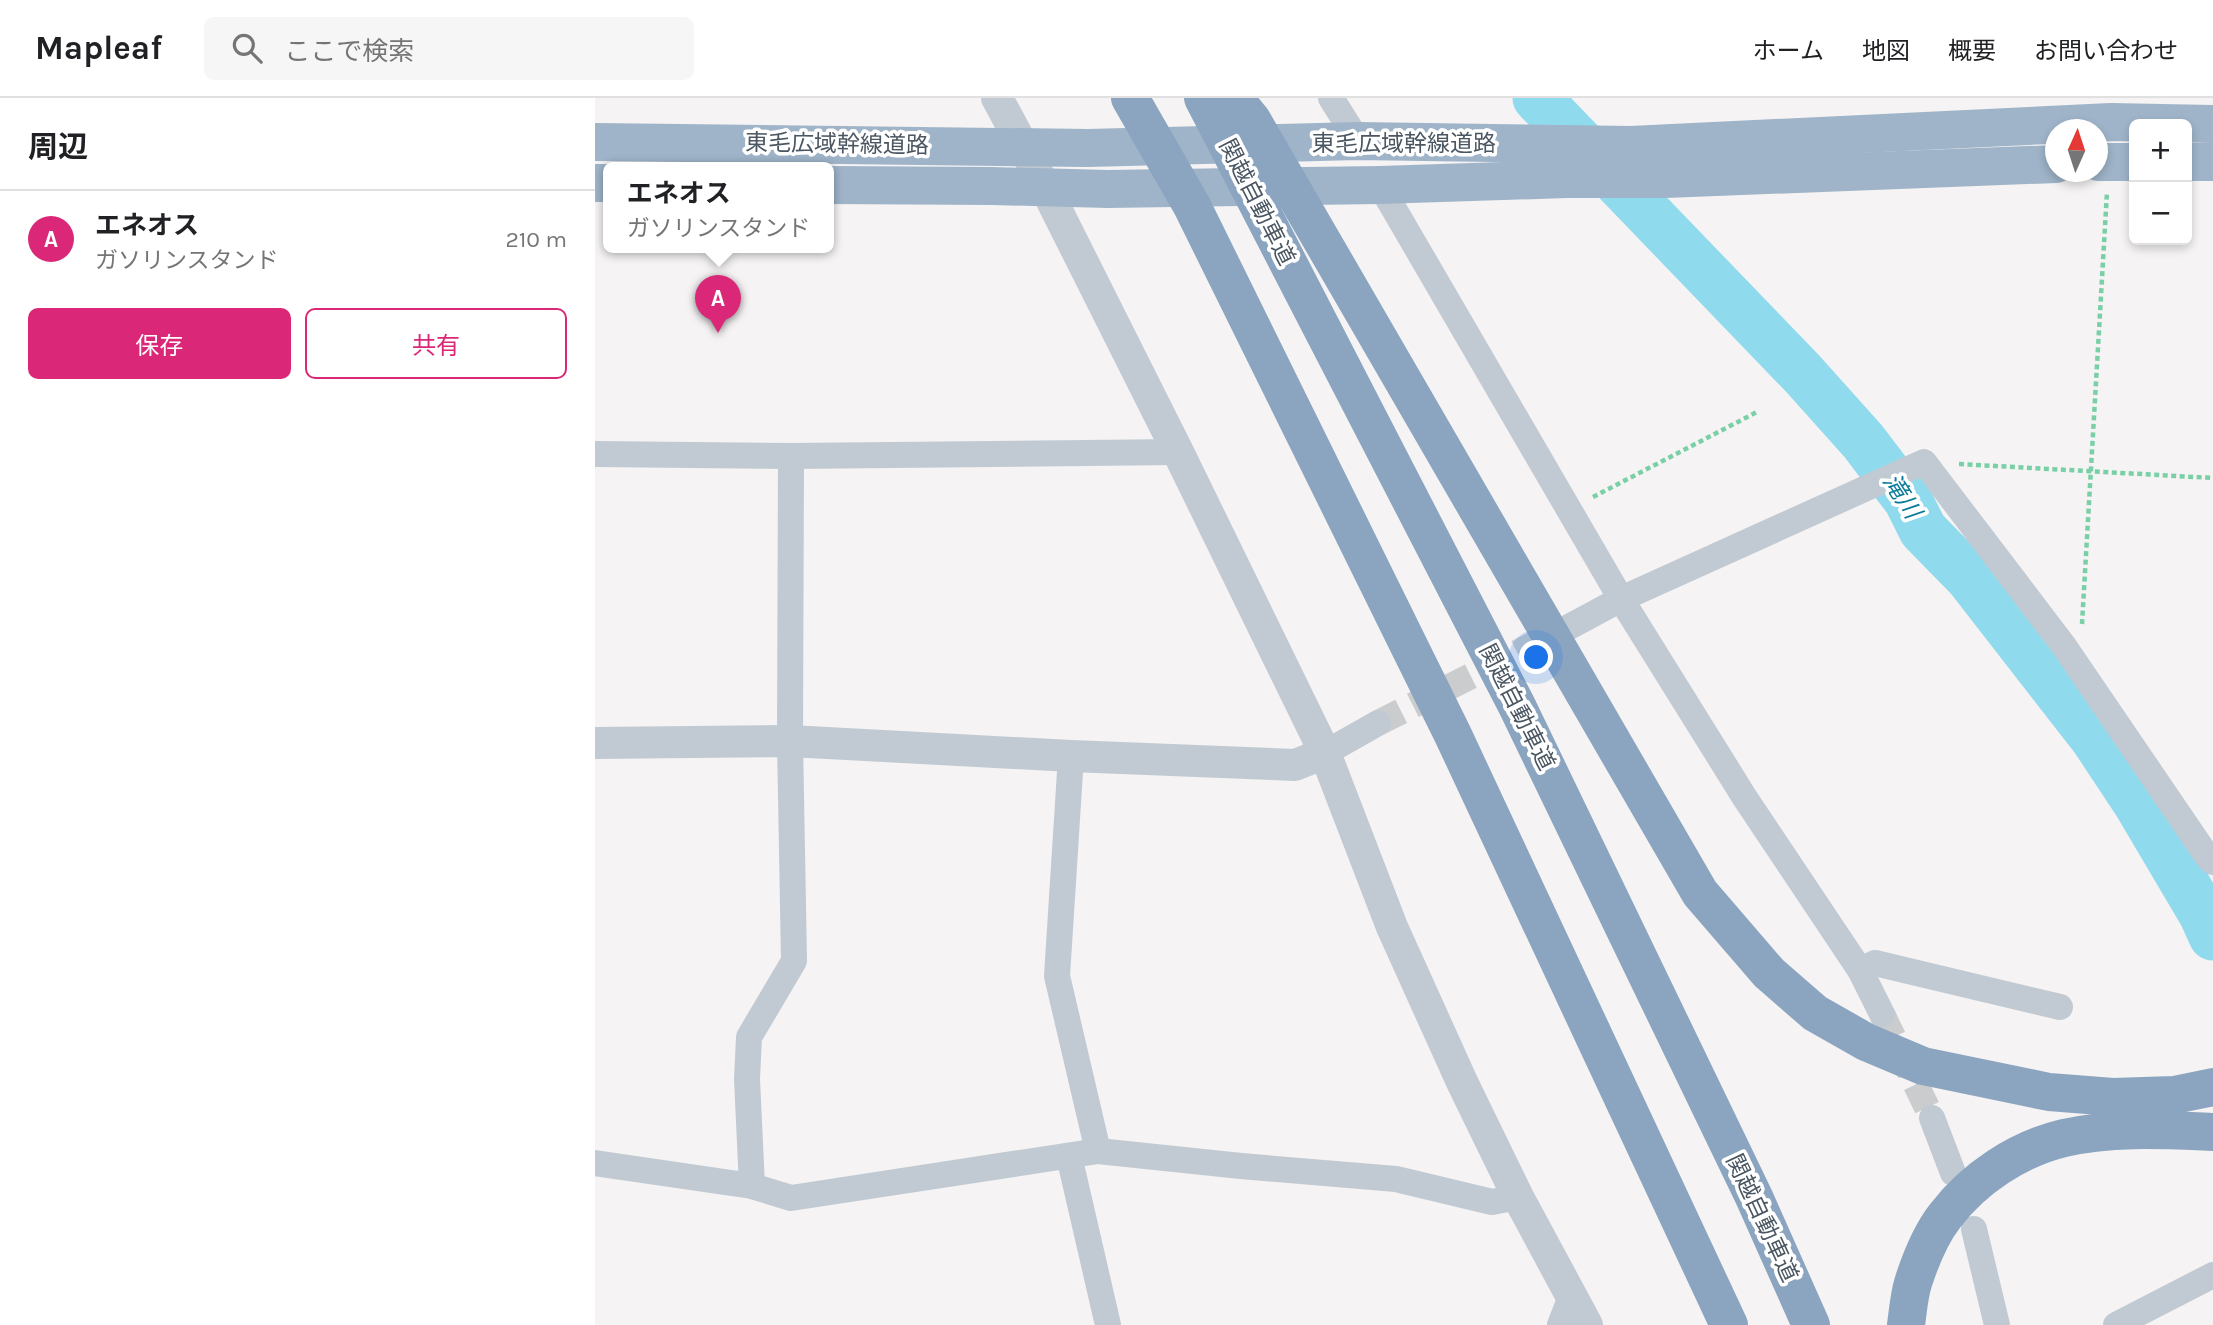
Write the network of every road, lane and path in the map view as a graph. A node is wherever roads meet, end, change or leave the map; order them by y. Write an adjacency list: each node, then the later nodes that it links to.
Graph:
1 (997, 98): 8 (street)
2 (1331, 98): 6 (street)
3 (1136, 109): 51 (highway)
4 (1226, 109): 36 (highway); 52 (highway, 関越自動車道)
5 (2213, 124): 6 (highway, 東毛広域幹線道路)
6 (1358, 141): 8 (highway, 東毛広域幹線道路)
7 (595, 142): 8 (highway, 東毛広域幹線道路)
8 (1022, 146): 15 (street)
9 (2113, 162): 21 (path)
10 (2192, 162): 11 (highway)
11 (2213, 162)
12 (2045, 164): 14 (highway, 東毛広域幹線道路)
13 (834, 185): 15 (highway, 東毛広域幹線道路)
14 (1380, 185): 15 (highway, 東毛広域幹線道路); 23 (street)
15 (1045, 187): 17 (street)
16 (1757, 412): 23 (path)
17 (1178, 452): 19 (street); 30 (street)
18 (595, 454): 19 (street)
19 (791, 456): 28 (street)
20 (1919, 464): 21 (path); 24 (street); 26 (street)
21 (2089, 472): 22 (path); 26 (path)
22 (2213, 478)
23 (1569, 510): 24 (street)
24 (1621, 599): 25 (street); 33 (street)
25 (1569, 627)
26 (2064, 646): 32 (street)
27 (1378, 723): 30 (street)
28 (790, 741): 29 (street); 31 (street); 43 (street)
29 (595, 743)
30 (1325, 753): 31 (street); 44 (street)
31 (1071, 756): 39 (street)
32 (2213, 862)
33 (1860, 970): 34 (street); 35 (street)
34 (2060, 1007)
35 (1882, 1014)
36 (2213, 1087)
37 (1932, 1118): 42 (street)
38 (2213, 1132): 53 (highway)
39 (1098, 1151): 40 (street); 44 (street)
40 (1069, 1156): 43 (street); 48 (street)
41 (595, 1163): 43 (street)
42 (1953, 1173)
43 (752, 1186)
44 (1518, 1197): 47 (street)
45 (1974, 1228): 54 (street)
46 (2213, 1275): 55 (street)
47 (1572, 1294): 49 (street); 50 (street)
48 (1108, 1325)
49 (1560, 1325)
50 (1587, 1325)
51 (1729, 1325)
52 (1811, 1325)
53 (1906, 1325)
54 (1997, 1325)
55 (2116, 1325)

